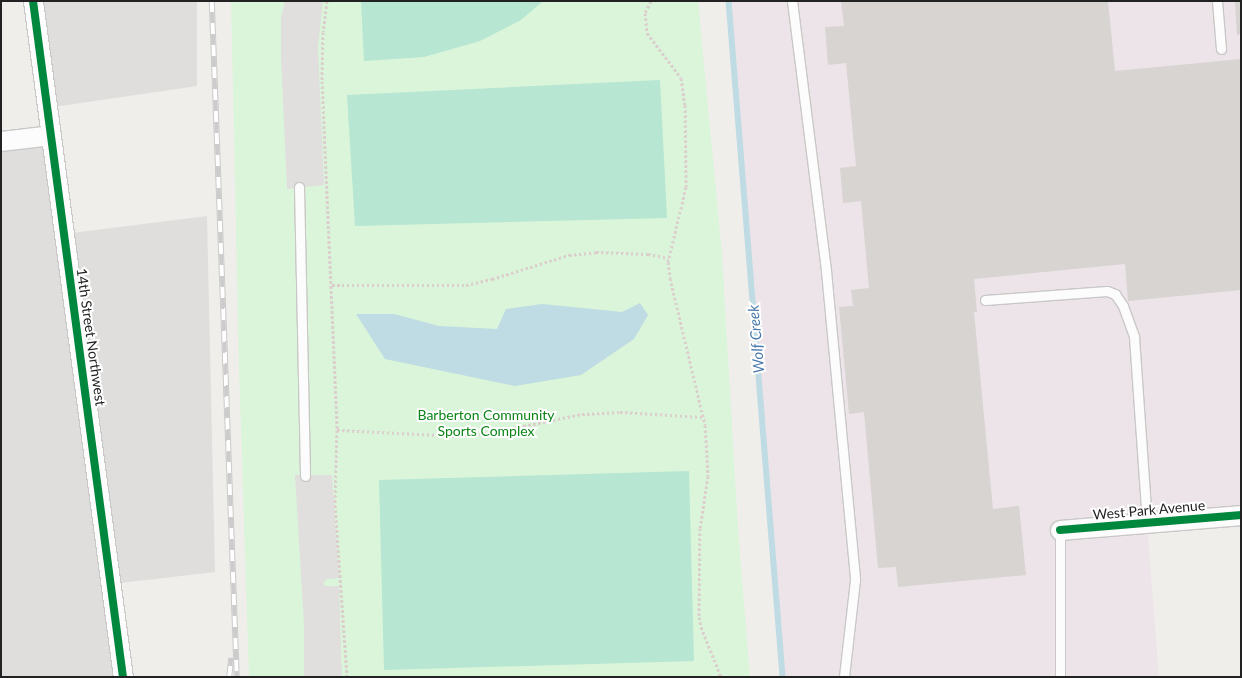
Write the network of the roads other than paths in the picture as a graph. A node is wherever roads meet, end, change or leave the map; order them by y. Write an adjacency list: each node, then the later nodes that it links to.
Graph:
1 (33, 1): 5 (street, 14th Street Northwest)
2 (792, 1): 14 (lane)
3 (1217, 1): 4 (lane)
4 (1221, 49)
5 (51, 135): 6 (street); 13 (street, 14th Street Northwest)
6 (1, 141)
7 (298, 187): 9 (lane)
8 (985, 300): 11 (lane)
9 (305, 476)
10 (1241, 515): 11 (street, West Park Avenue)
11 (1147, 522): 12 (street, West Park Avenue)
12 (1060, 530): 15 (lane)
13 (123, 677)
14 (844, 677)
15 (1060, 677)

